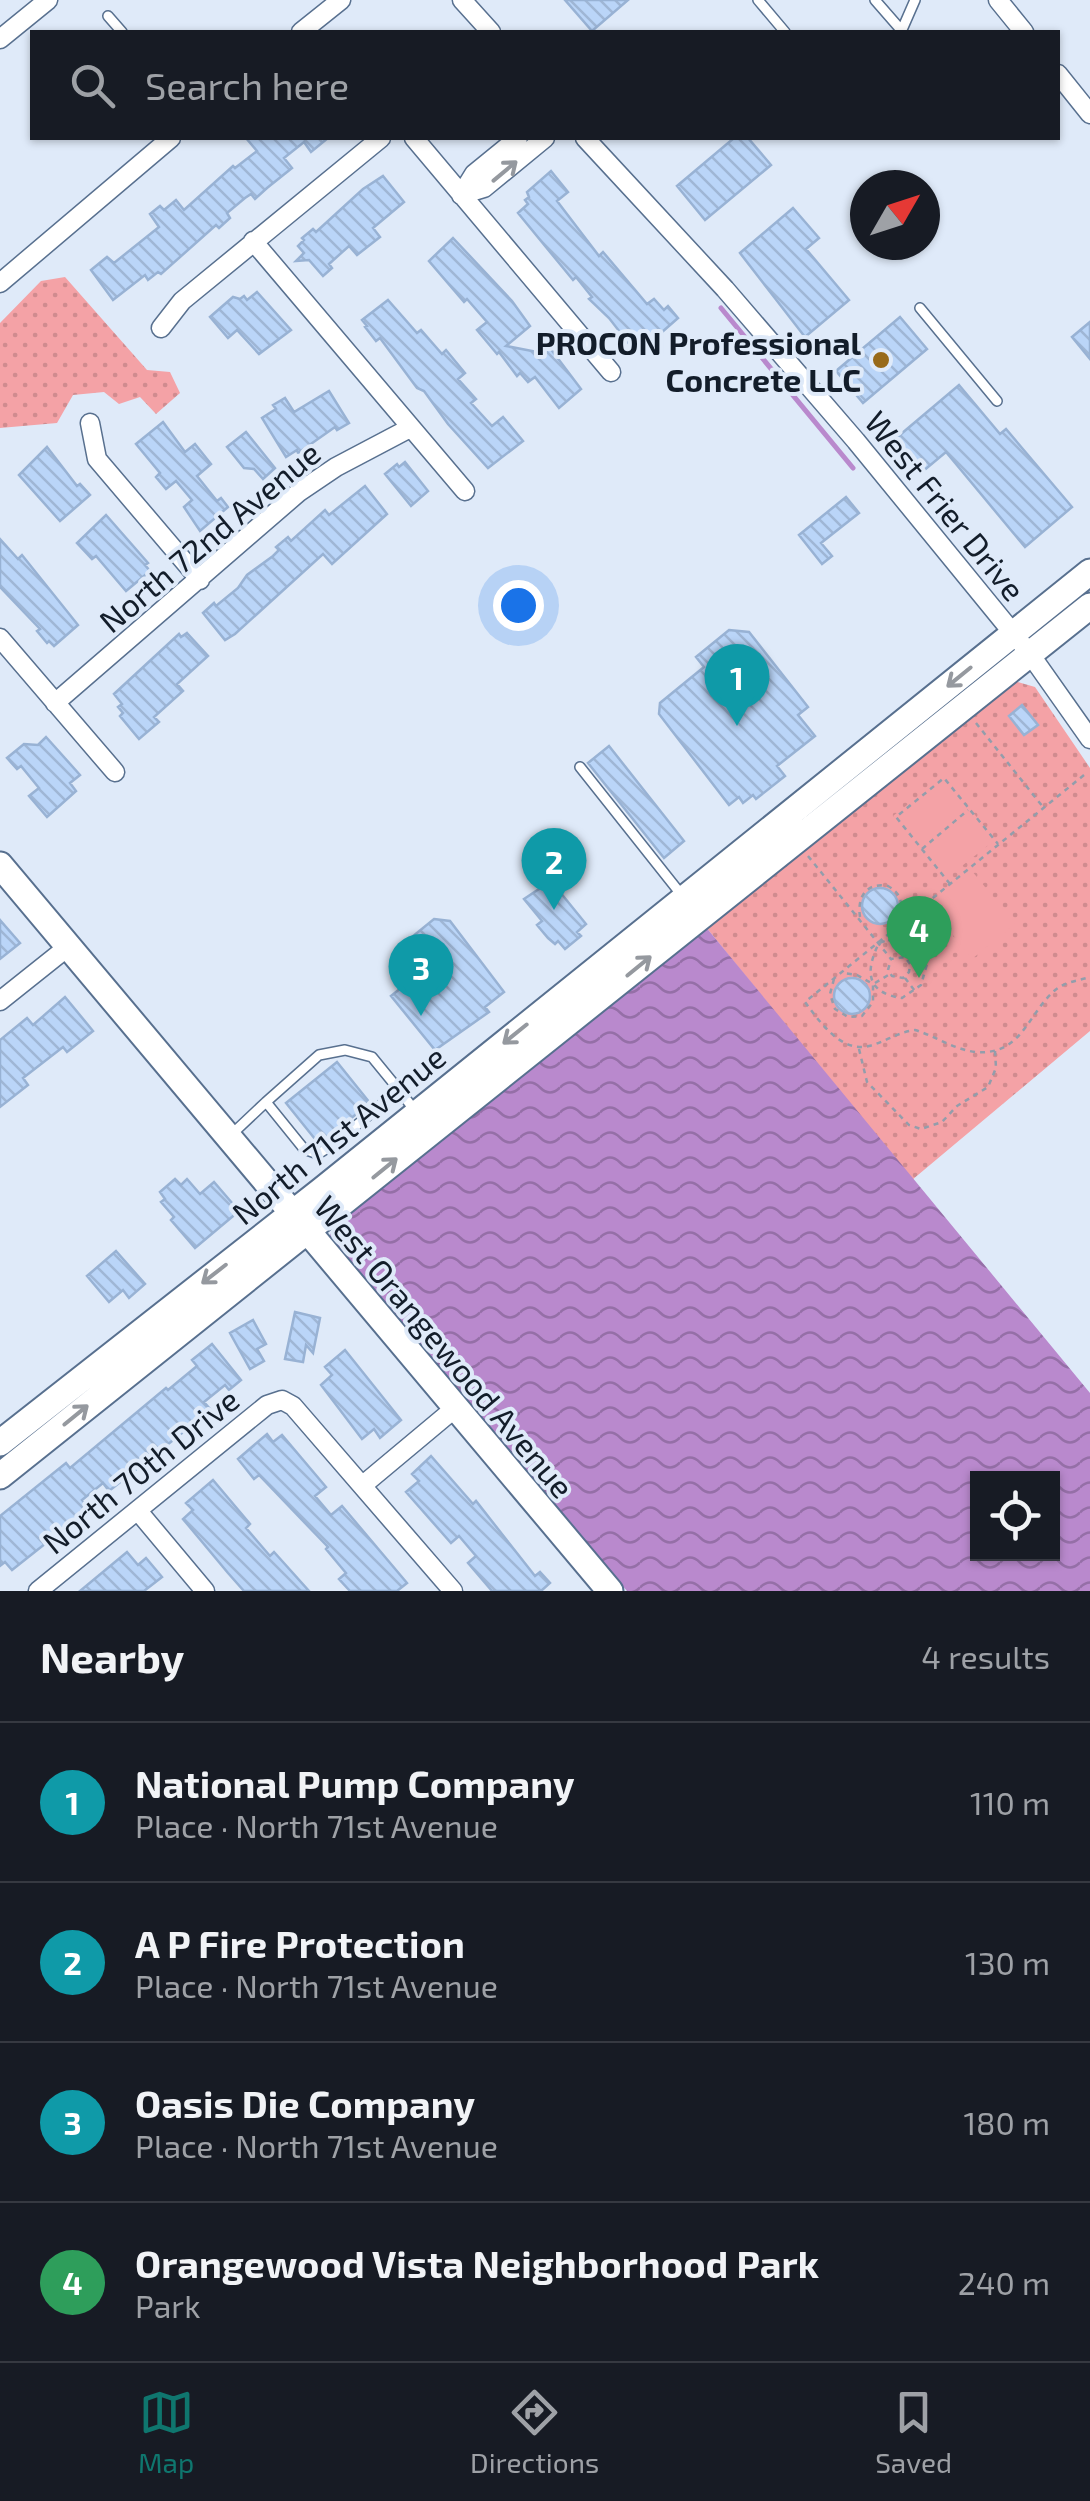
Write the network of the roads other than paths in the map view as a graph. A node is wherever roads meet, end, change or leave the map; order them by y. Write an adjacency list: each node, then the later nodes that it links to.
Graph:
1 (48, 0): 16 (street)
2 (341, 0): 10 (street)
3 (462, 0): 11 (street)
4 (758, 0): 12 (lane)
5 (875, 0): 13 (lane)
6 (915, 0): 14 (lane)
7 (998, 0): 15 (street)
8 (108, 16): 9 (lane)
9 (120, 30)
10 (304, 30)
11 (489, 30)
12 (783, 30)
13 (899, 30)
14 (902, 30)
15 (1022, 30)
16 (0, 40)
17 (1060, 76): 18 (street)
18 (1090, 114)
19 (169, 140): 27 (street)
20 (379, 140): 26 (street)
21 (416, 140): 25 (street)
22 (516, 140): 25 (street)
23 (543, 140): 25 (street, one-way to 23)
24 (587, 140): 39 (street, West Frier Drive)
25 (461, 195): 30 (street)
26 (253, 241): 29 (street); 33 (street)
27 (0, 283)
28 (920, 308): 31 (lane)
29 (161, 328)
30 (612, 372)
31 (997, 400)
32 (90, 423): 36 (street)
33 (410, 428): 34 (street); 36 (street, North 72nd Avenue)
34 (465, 491)
35 (1090, 572): 39 (street, North 71st Avenue)
36 (200, 580): 40 (street, North 72nd Avenue)
37 (1090, 606): 39 (street, North 71st Avenue)
38 (0, 638): 40 (street)
39 (1022, 644): 41 (street, West Frier Drive); 45 (street, North 71st Avenue)
40 (56, 703): 43 (street)
41 (1090, 740)
42 (580, 768): 45 (lane)
43 (115, 772)
44 (0, 865): 46 (street, West Orangewood Avenue)
45 (692, 908): 50 (street, North 71st Avenue, one-way to 50); 52 (street, North 71st Avenue, one-way to 45)
46 (69, 946): 47 (street); 51 (street, West Orangewood Avenue)
47 (0, 1001)
48 (398, 1090): 49 (lane); 49 (lane); 50 (lane)
49 (266, 1102): 51 (lane)
50 (417, 1113): 52 (street, North 71st Avenue)
51 (228, 1137): 52 (street, West Orangewood Avenue)
52 (298, 1222): 53 (street, West Orangewood Avenue); 54 (street, North 71st Avenue, one-way to 54); 55 (street, North 71st Avenue, one-way to 52)
53 (454, 1408): 56 (street); 61 (street, West Orangewood Avenue)
54 (0, 1443)
55 (0, 1476)
56 (363, 1485): 57 (street, North 70th Drive); 60 (street)
57 (138, 1511): 58 (street, North 70th Drive); 59 (street)
58 (38, 1591)
59 (205, 1591)
60 (453, 1591)
61 (610, 1591)

